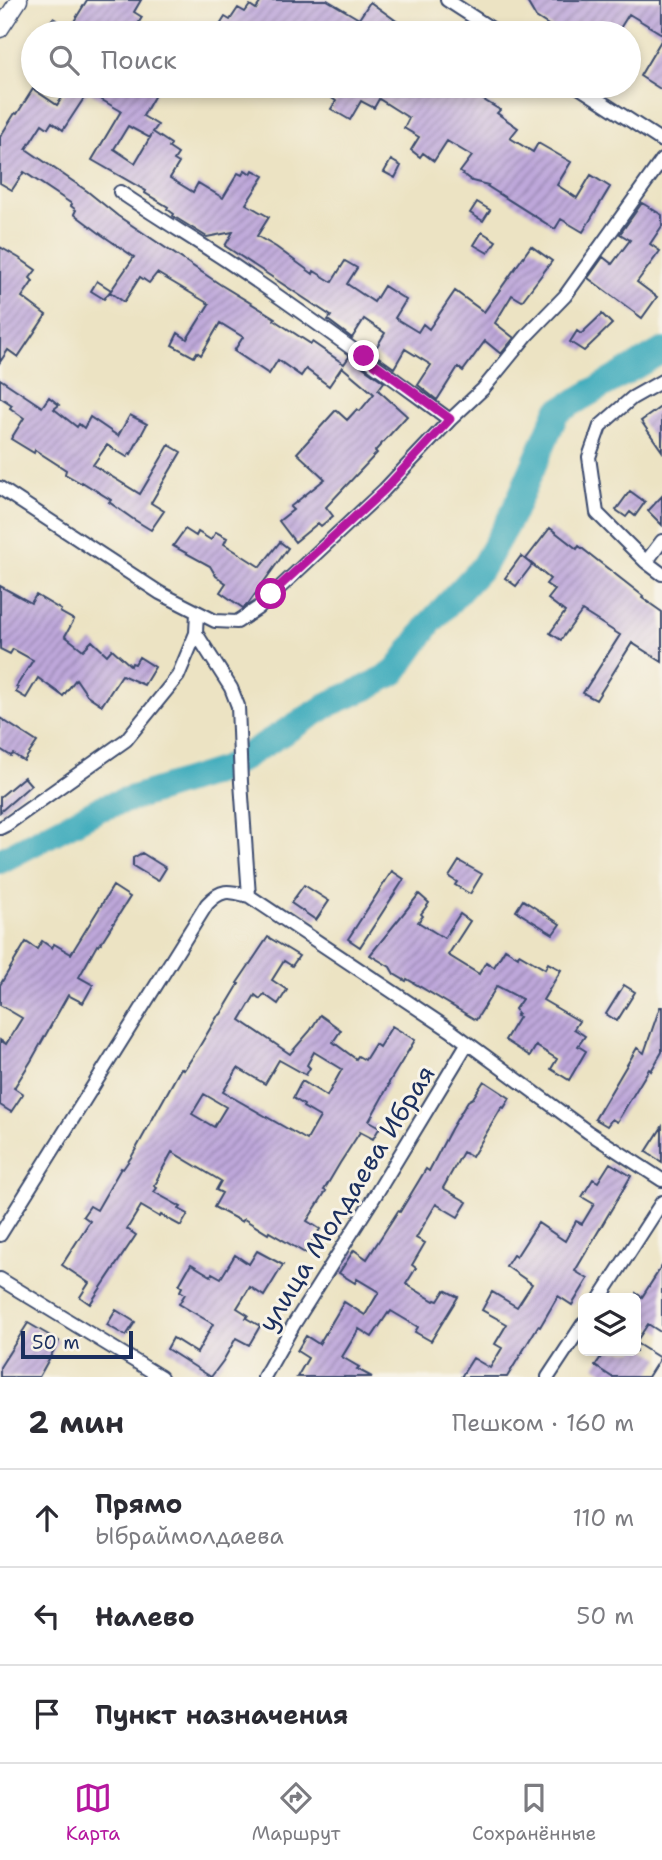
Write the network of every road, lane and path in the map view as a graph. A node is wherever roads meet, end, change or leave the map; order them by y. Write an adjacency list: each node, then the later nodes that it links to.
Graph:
1 (19, 0): 4 (street)
2 (447, 0): 3 (street)
3 (479, 21)
4 (0, 29)
5 (596, 98): 6 (street)
6 (662, 141)
7 (662, 160): 10 (street)
8 (120, 192): 10 (street)
9 (662, 381): 13 (street)
10 (450, 419): 15 (street)
11 (0, 488): 15 (street)
12 (662, 541): 13 (street)
13 (646, 562): 14 (street)
14 (662, 574)
15 (197, 612): 16 (street)
16 (196, 633): 17 (street); 18 (street)
17 (0, 828)
18 (249, 896): 19 (street); 22 (street)
19 (467, 1044): 20 (street); 27 (street, улица Молдаева Ибрая)
20 (662, 1180)
21 (662, 1202): 24 (street)
22 (0, 1235)
23 (0, 1279): 26 (street)
24 (603, 1293)
25 (578, 1332): 28 (street)
26 (161, 1377)
27 (264, 1377)
28 (548, 1377)

